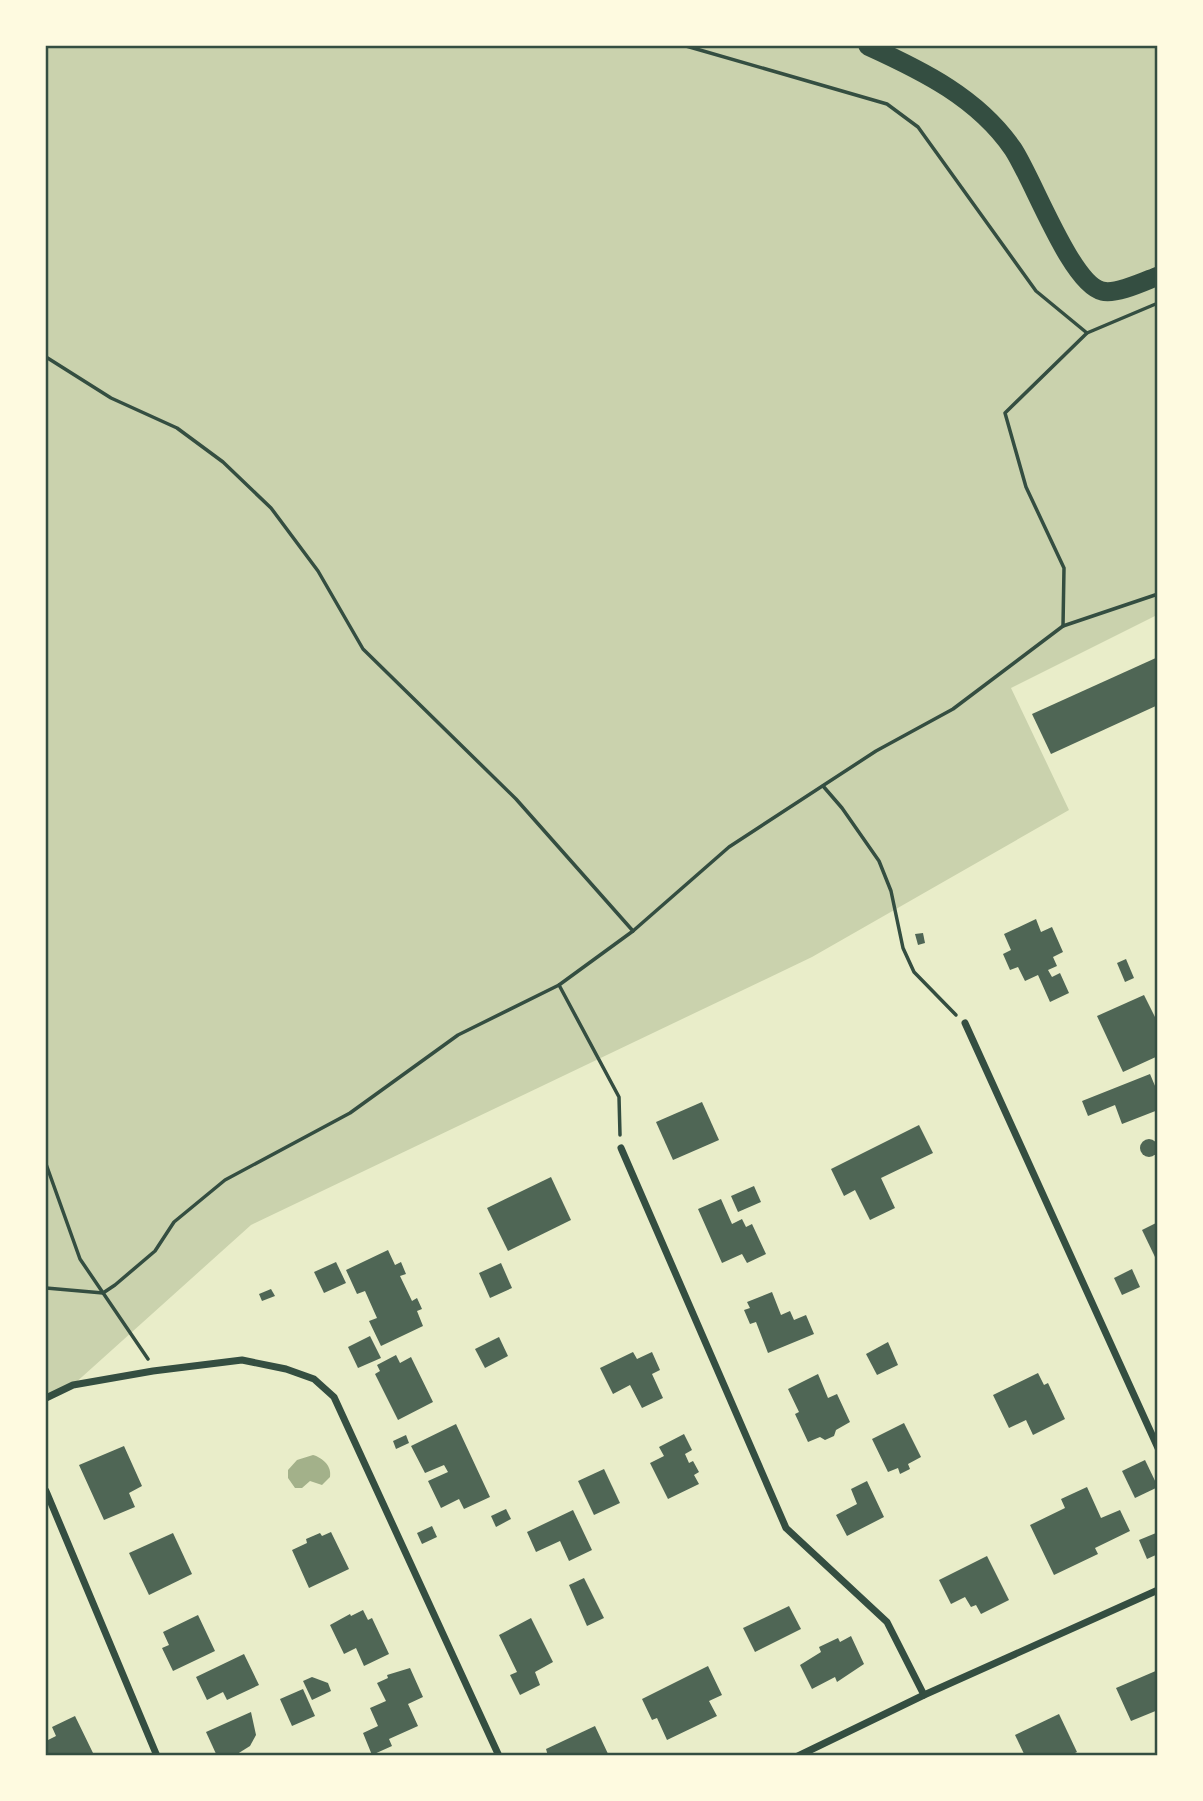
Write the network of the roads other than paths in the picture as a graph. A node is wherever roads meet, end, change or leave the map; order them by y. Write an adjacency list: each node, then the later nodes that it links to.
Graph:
1 (868, 46): 2 (highway)
2 (1157, 276)
3 (965, 1023): 6 (street)
4 (621, 1148): 9 (street)
5 (46, 1398): 11 (street)
6 (1157, 1448)
7 (46, 1491): 10 (street)
8 (1157, 1590): 9 (street)
9 (924, 1695): 12 (street)
10 (157, 1755)
11 (499, 1755)
12 (798, 1755)

